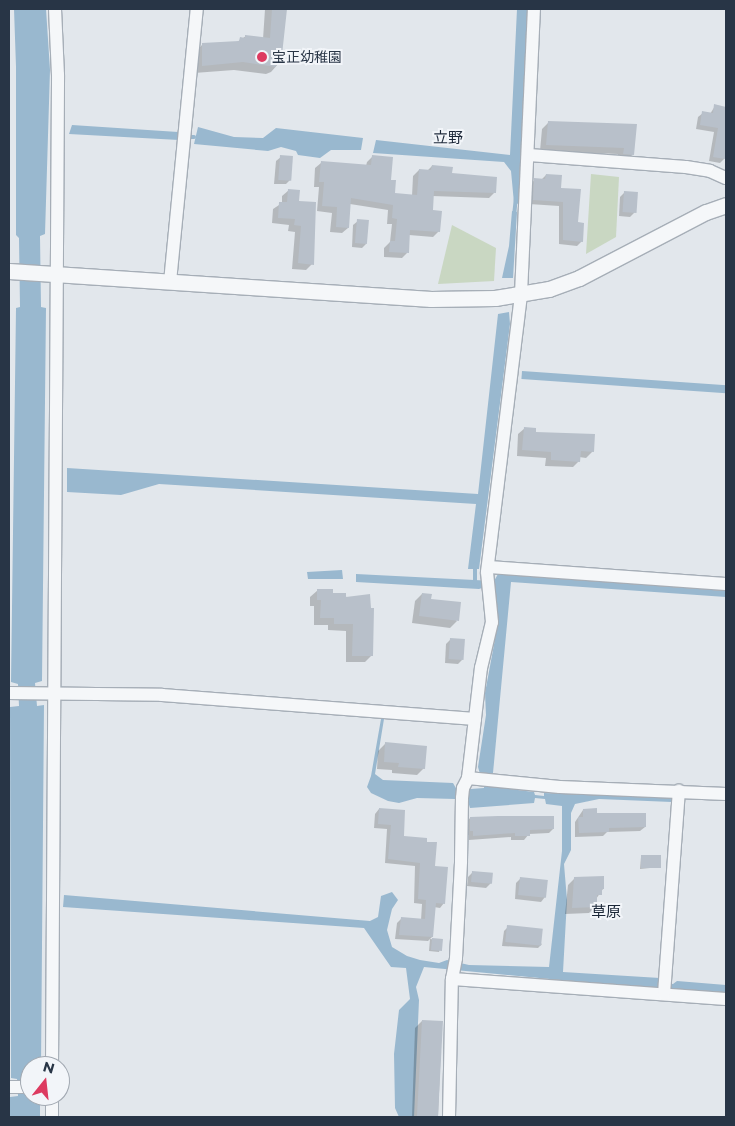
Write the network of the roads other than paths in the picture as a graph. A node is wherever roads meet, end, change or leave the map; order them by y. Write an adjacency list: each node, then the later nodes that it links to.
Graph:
1 (56, 9): 8 (street)
2 (197, 9): 9 (street)
3 (534, 9): 4 (street)
4 (529, 155): 5 (street); 10 (street)
5 (726, 178)
6 (726, 205): 10 (street)
7 (9, 271): 8 (street)
8 (56, 274): 9 (street); 14 (street)
9 (170, 282): 10 (street)
10 (521, 294): 11 (street)
11 (488, 567): 12 (street); 15 (street)
12 (726, 584)
13 (9, 693): 14 (street)
14 (55, 693): 15 (street); 22 (street)
15 (475, 719): 16 (street)
16 (472, 785): 17 (street); 19 (street)
17 (679, 791): 18 (street); 20 (street)
18 (726, 794)
19 (452, 979): 20 (street); 23 (street)
20 (664, 994): 21 (street)
21 (726, 999)
22 (52, 1056)
23 (448, 1117)

